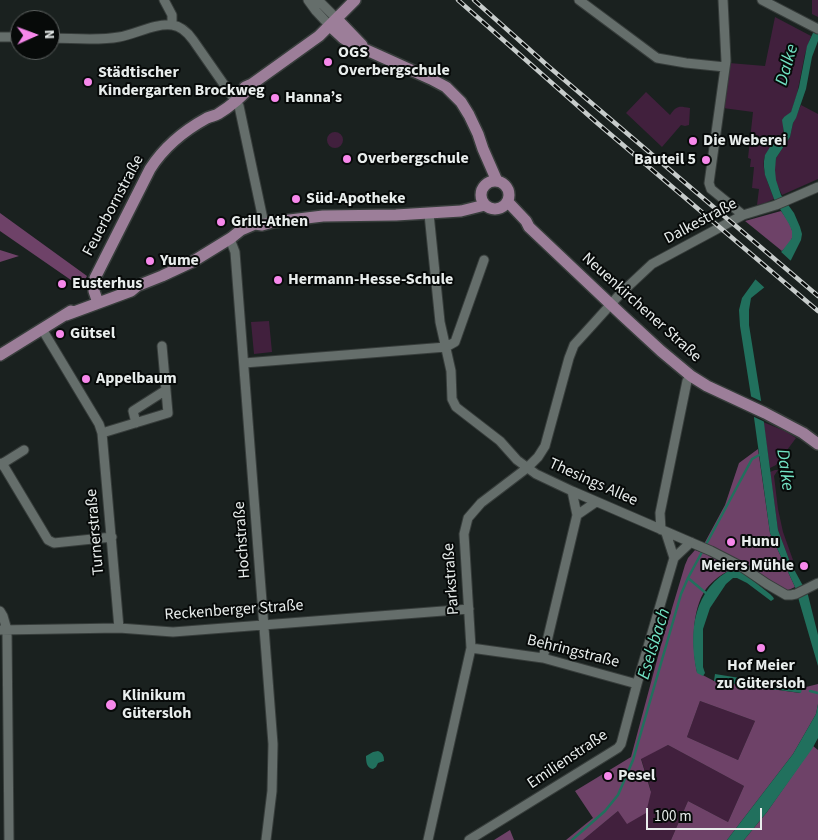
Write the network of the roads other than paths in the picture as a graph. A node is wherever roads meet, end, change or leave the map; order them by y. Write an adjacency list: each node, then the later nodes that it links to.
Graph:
1 (164, 0): 9 (street)
2 (308, 0): 8 (street)
3 (318, 0): 8 (street)
4 (355, 0): 8 (main road, Feuerbornstraße)
5 (579, 0): 12 (street)
6 (723, 0): 12 (street)
7 (762, 0): 10 (street)
8 (333, 23): 13 (main road, Feuerbornstraße); 14 (main road)
9 (172, 25): 11 (street); 13 (street)
10 (814, 27)
11 (60, 38)
12 (725, 67): 19 (street)
13 (234, 99): 20 (street); 23 (main road, Feuerbornstraße)
14 (491, 182): 16 (main road); 17 (main road)
15 (818, 188): 19 (street, Dalkestraße)
16 (483, 201): 17 (main road); 18 (main road)
17 (504, 205): 24 (main road, Neuenkirchener Straße)
18 (431, 213): 20 (main road); 27 (street, Thesings Allee)
19 (743, 215): 24 (street, Dalkestraße)
20 (263, 225): 21 (main road)
21 (231, 238): 23 (main road); 29 (street, Hochstraße)
22 (484, 260): 27 (street)
23 (97, 300): 25 (main road)
24 (611, 304): 30 (main road, Neuenkirchener Straße); 37 (street, Parkstraße)
25 (42, 330): 28 (main road); 33 (street, Turnerstraße)
26 (162, 346): 31 (street)
27 (446, 347): 29 (street); 37 (street, Thesings Allee)
28 (0, 355)
29 (244, 363): 50 (street, Hochstraße)
30 (690, 376): 34 (main road, Neuenkirchener Straße); 40 (street)
31 (166, 390): 32 (street); 32 (street)
32 (136, 423): 33 (street)
33 (102, 433): 44 (street, Turnerstraße)
34 (818, 444)
35 (24, 450): 36 (street)
36 (1, 464): 44 (street)
37 (527, 468): 38 (street, Thesings Allee); 48 (street, Parkstraße)
38 (572, 491): 39 (street, Thesings Allee); 41 (street)
39 (596, 502): 41 (street); 42 (street, Thesings Allee)
40 (660, 513): 42 (street); 43 (street)
41 (577, 515): 54 (street)
42 (645, 523): 43 (street, Thesings Allee)
43 (664, 531): 45 (street, Thesings Allee); 46 (street)
44 (112, 538): 51 (street, Turnerstraße)
45 (691, 542): 46 (street); 47 (street, Thesings Allee)
46 (674, 558): 55 (street, Emilienstraße)
47 (818, 583)
48 (469, 609): 50 (street, Reckenberger Straße); 53 (street, Parkstraße)
49 (0, 611): 52 (street)
50 (264, 625): 51 (street, Reckenberger Straße); 57 (street, Hochstraße)
51 (119, 628): 52 (street, Reckenberger Straße)
52 (4, 630): 56 (street)
53 (471, 648): 54 (street, Behringstraße); 58 (street, Parkstraße)
54 (543, 658): 55 (street, Behringstraße)
55 (637, 684): 59 (street, Emilienstraße)
56 (9, 840)
57 (266, 840)
58 (428, 840)
59 (469, 840)

